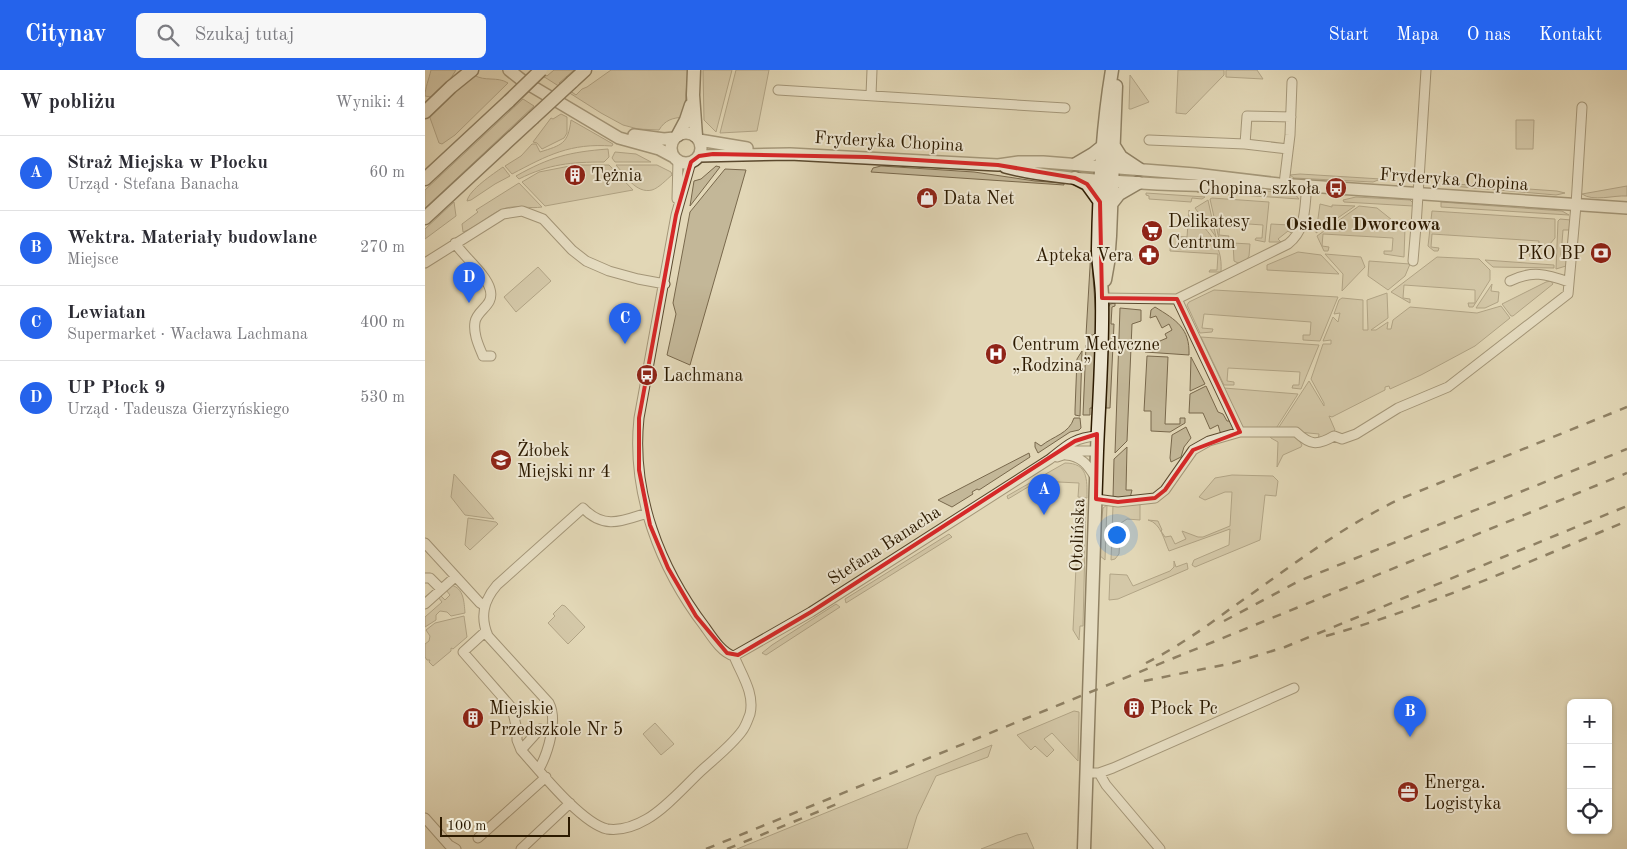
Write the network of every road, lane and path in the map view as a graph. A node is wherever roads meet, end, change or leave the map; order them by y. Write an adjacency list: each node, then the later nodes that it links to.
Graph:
1 (462, 70): 11 (main road)
2 (472, 70): 11 (main road)
3 (509, 70): 19 (street); 26 (street)
4 (541, 70): 33 (main road, bridge)
5 (585, 70): 45 (main road, bridge)
6 (694, 70): 13 (main road)
7 (872, 70): 14 (street)
8 (1113, 70): 23 (main road, Otolińska)
9 (1426, 70): 38 (street)
10 (1292, 82): 18 (street)
11 (451, 87): 17 (main road)
12 (778, 90): 14 (street)
13 (693, 95): 19 (main road); 20 (main road)
14 (871, 95): 16 (street)
15 (1582, 106): 41 (street)
16 (1065, 108)
17 (425, 112)
18 (1291, 117): 22 (street); 24 (street)
19 (676, 137): 20 (street); 26 (street)
20 (697, 138): 25 (street, Fryderyka Chopina); 27 (street)
21 (1149, 140): 22 (street)
22 (1245, 144): 24 (street)
23 (1108, 146): 28 (main road); 30 (main road, Otolińska); 31 (main road)
24 (1288, 149): 36 (street)
25 (778, 154): 27 (street, Fryderyka Chopina); 29 (street, Fryderyka Chopina)
26 (676, 159): 27 (street); 44 (street)
27 (695, 159): 44 (street)
28 (1076, 164): 29 (street, Fryderyka Chopina); 30 (street, Fryderyka Chopina)
29 (998, 165): 32 (street, Fryderyka Chopina)
30 (1107, 167): 31 (street, Fryderyka Chopina); 34 (main road, Otolińska)
31 (1139, 169): 36 (street, Fryderyka Chopina)
32 (1075, 178): 34 (street, Fryderyka Chopina); 40 (main road)
33 (425, 179)
34 (1106, 181): 35 (street, Fryderyka Chopina); 40 (main road, Otolińska)
35 (1138, 183): 36 (street, Fryderyka Chopina); 40 (main road)
36 (1282, 184): 37 (street, Fryderyka Chopina)
37 (1307, 186): 38 (street, Fryderyka Chopina); 53 (street)
38 (1418, 195): 41 (street, Fryderyka Chopina); 47 (street)
39 (1627, 200): 42 (street)
40 (1106, 202): 52 (main road, Otolińska)
41 (1576, 205): 42 (street, Fryderyka Chopina); 50 (street)
42 (1594, 206): 43 (street, Fryderyka Chopina)
43 (1627, 208)
44 (676, 215): 51 (street)
45 (425, 218)
46 (455, 243): 48 (street); 51 (street); 54 (street)
47 (1413, 261)
48 (425, 264)
49 (1510, 281): 50 (street)
50 (1569, 282): 55 (street)
51 (665, 284): 62 (street)
52 (1102, 298): 53 (street); 56 (main road, Otolińska)
53 (1177, 299): 55 (street)
54 (491, 356)
55 (1240, 432): 61 (street)
56 (1097, 436): 57 (main road, Otolińska); 59 (street, Stefana Banacha)
57 (1097, 451): 58 (street, Stefana Banacha); 60 (main road, Otolińska)
58 (1060, 455): 59 (street, Stefana Banacha); 60 (street)
59 (1050, 459): 70 (street, Stefana Banacha)
60 (1096, 479): 61 (main road, Otolińska)
61 (1095, 499): 75 (main road, Otolińska)
62 (647, 513): 68 (street); 70 (street)
63 (425, 543): 64 (street)
64 (455, 576): 66 (street); 68 (street)
65 (425, 578): 66 (street)
66 (441, 589): 67 (street)
67 (425, 604)
68 (485, 606): 69 (street)
69 (486, 631): 73 (street); 74 (street)
70 (734, 656): 77 (street)
71 (1294, 688): 75 (street)
72 (540, 730): 73 (street)
73 (521, 750): 74 (street)
74 (539, 769): 76 (street)
75 (1093, 773): 82 (main road, Otolińska); 83 (street)
76 (546, 777): 77 (street); 79 (street)
77 (570, 803): 81 (street)
78 (425, 818): 80 (street)
79 (478, 838)
80 (456, 849)
81 (521, 849)
82 (1085, 849)
83 (1161, 849)

